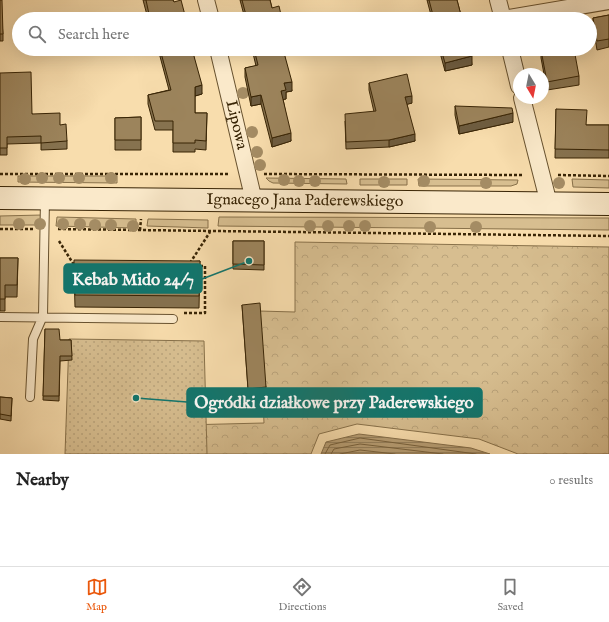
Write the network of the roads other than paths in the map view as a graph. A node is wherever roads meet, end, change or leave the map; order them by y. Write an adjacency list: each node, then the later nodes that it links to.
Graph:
1 (206, 0): 4 (street)
2 (498, 0): 5 (street)
3 (609, 1): 6 (street)
4 (209, 12)
5 (501, 12)
6 (544, 12)
7 (220, 56): 13 (street, Lipowa)
8 (512, 56): 9 (street)
9 (515, 68)
10 (523, 104): 14 (street)
11 (0, 198): 12 (main road, Ignacego Jana Paderewskiego)
12 (45, 198): 13 (main road, Ignacego Jana Paderewskiego); 16 (lane)
13 (254, 201): 14 (main road, Ignacego Jana Paderewskiego)
14 (549, 204): 15 (main road, Ignacego Jana Paderewskiego)
15 (609, 204)
16 (42, 316): 17 (lane); 18 (lane); 19 (lane)
17 (0, 317)
18 (173, 319)
19 (30, 397)

